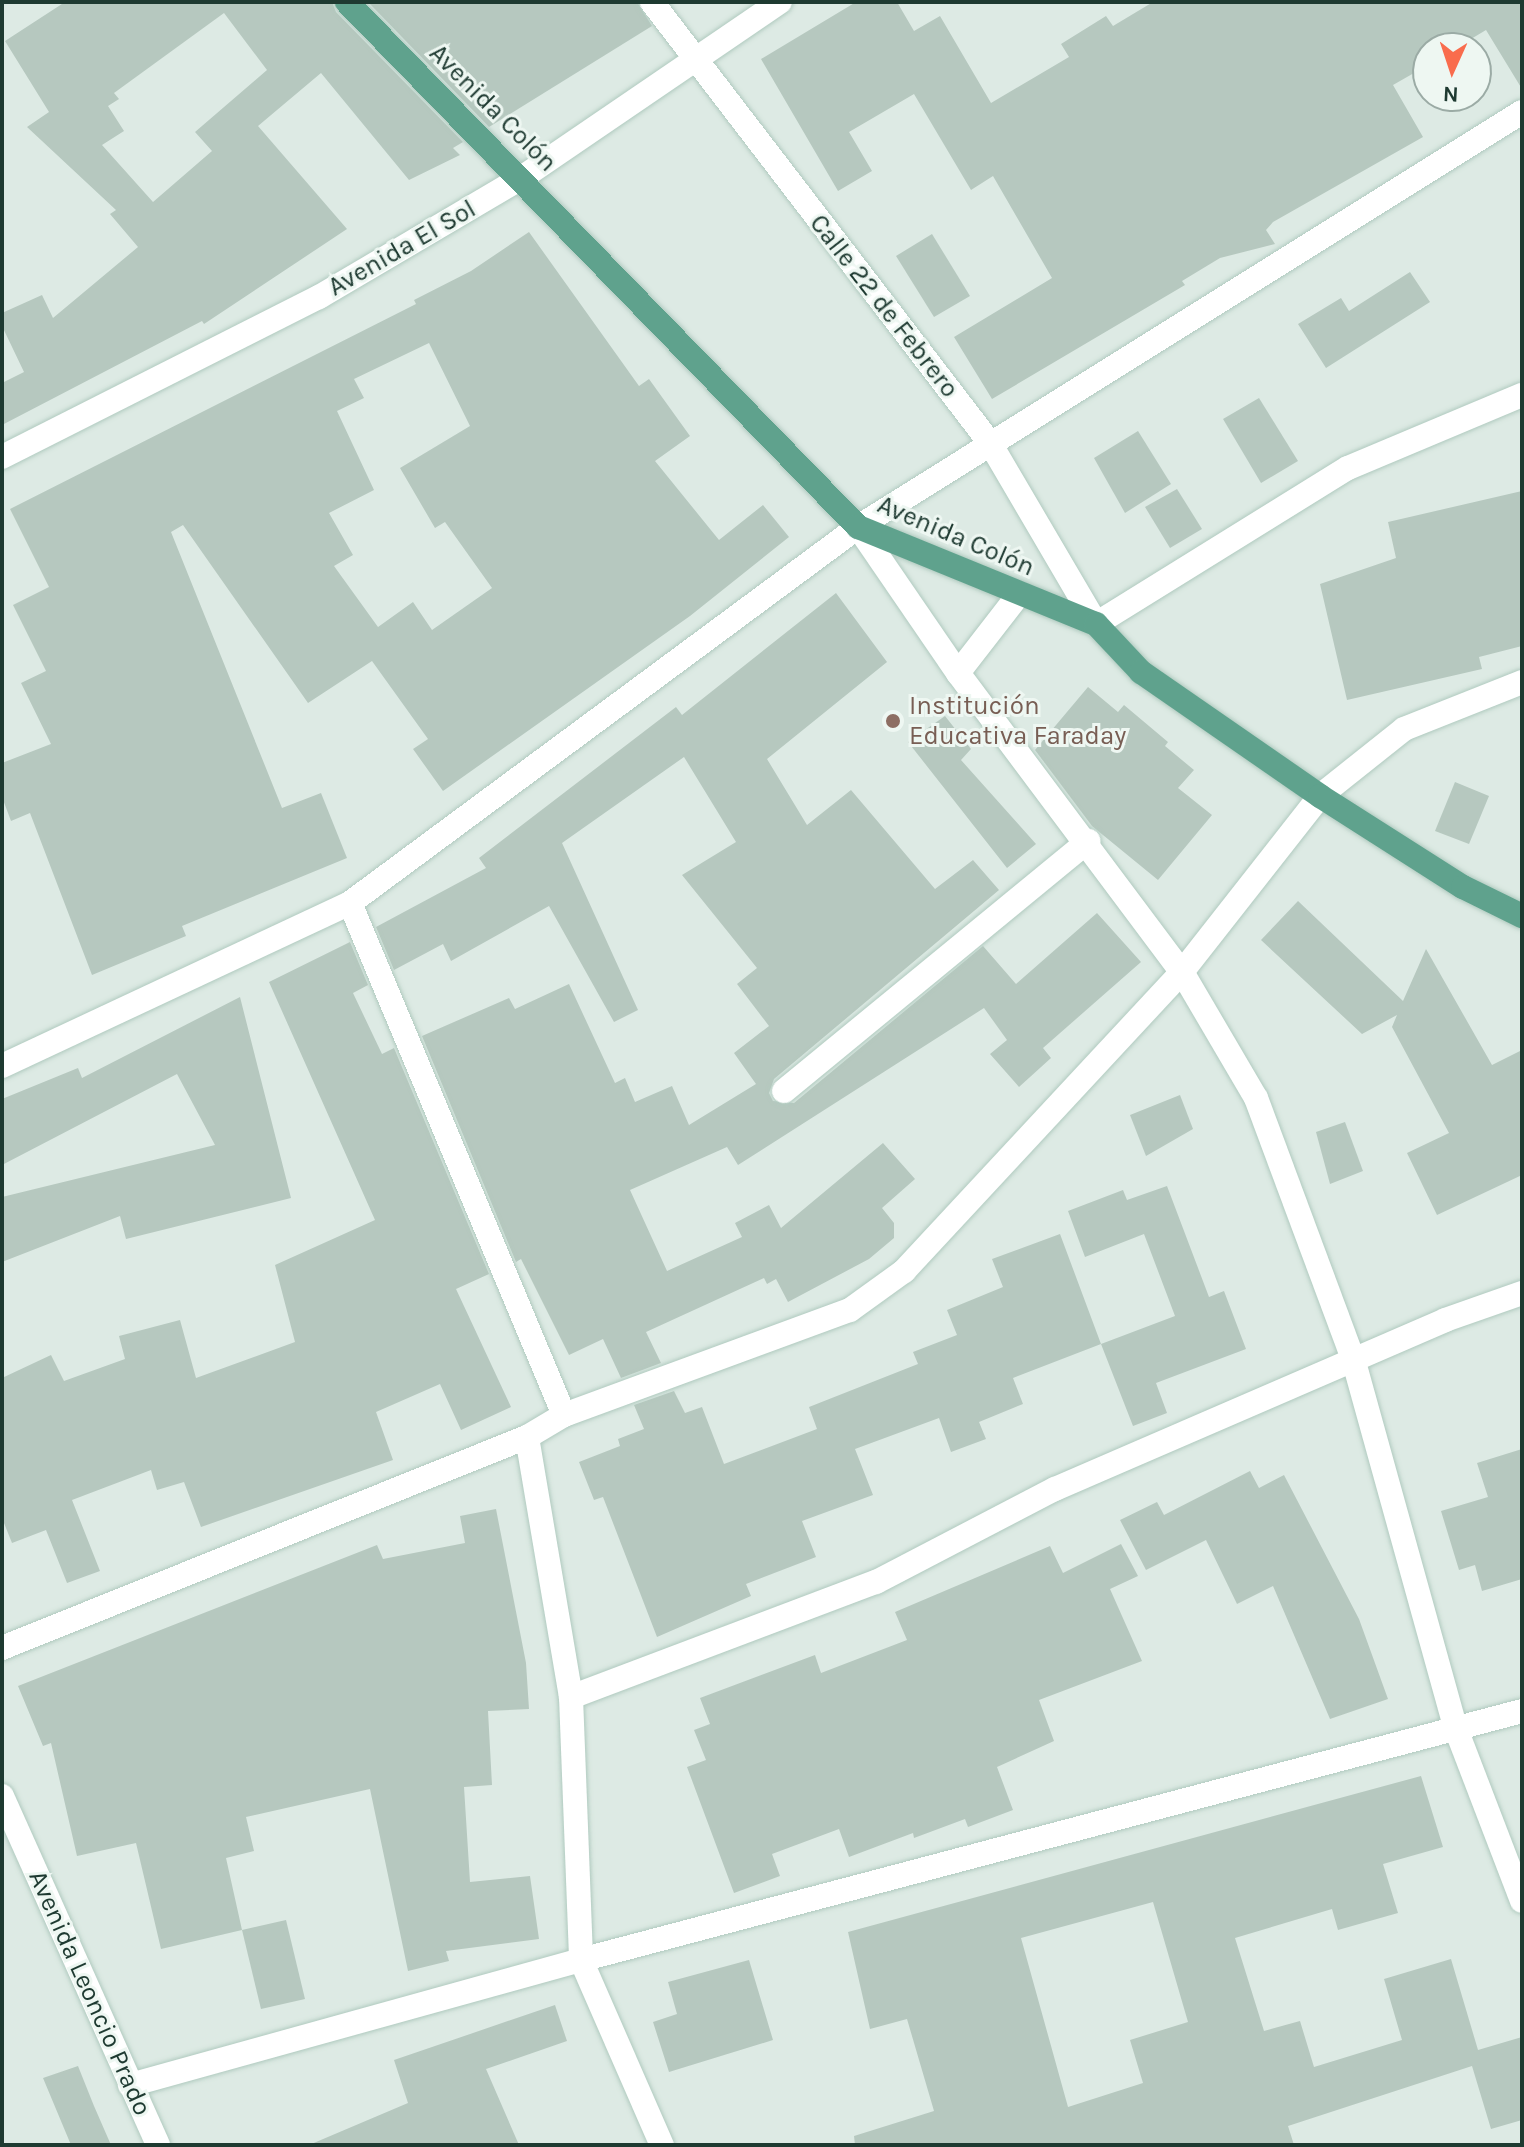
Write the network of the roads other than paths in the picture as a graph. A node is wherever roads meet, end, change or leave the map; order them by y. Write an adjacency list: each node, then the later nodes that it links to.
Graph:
1 (347, 2): 6 (main road, Avenida Colón)
2 (652, 2): 4 (street, Calle 22 de Febrero)
3 (780, 2): 4 (street, Avenida El Sol)
4 (692, 58): 6 (street, Avenida El Sol); 8 (street, Calle 22 de Febrero)
5 (1522, 112): 8 (street)
6 (523, 177): 9 (street, Avenida El Sol); 10 (main road, Avenida Colón)
7 (1522, 395): 12 (street)
8 (990, 443): 10 (street); 12 (street, Calle 22 de Febrero)
9 (2, 457)
10 (858, 527): 11 (main road, Avenida Colón); 13 (street); 17 (street)
11 (1020, 593): 12 (main road, Avenida Colón); 13 (street)
12 (1096, 624): 15 (main road, Avenida Colón)
13 (958, 673): 16 (street)
14 (1522, 682): 15 (street)
15 (1320, 796): 18 (main road, Avenida Colón); 19 (street)
16 (1088, 841): 19 (street); 21 (street)
17 (350, 903): 20 (street); 24 (street)
18 (1522, 916)
19 (1182, 972): 23 (street); 24 (street)
20 (2, 1066)
21 (784, 1091)
22 (1522, 1293): 23 (street)
23 (1354, 1362): 27 (street); 29 (street)
24 (564, 1415): 25 (street)
25 (527, 1437): 26 (street); 27 (street)
26 (2, 1648)
27 (571, 1697): 32 (street)
28 (1522, 1711): 29 (street)
29 (1456, 1729): 31 (street); 32 (street)
30 (2, 1796): 33 (street, Avenida Leoncio Prado)
31 (1522, 1901)
32 (581, 1960): 33 (street); 35 (street)
33 (130, 2085): 34 (street, Avenida Leoncio Prado)
34 (158, 2145)
35 (662, 2145)

